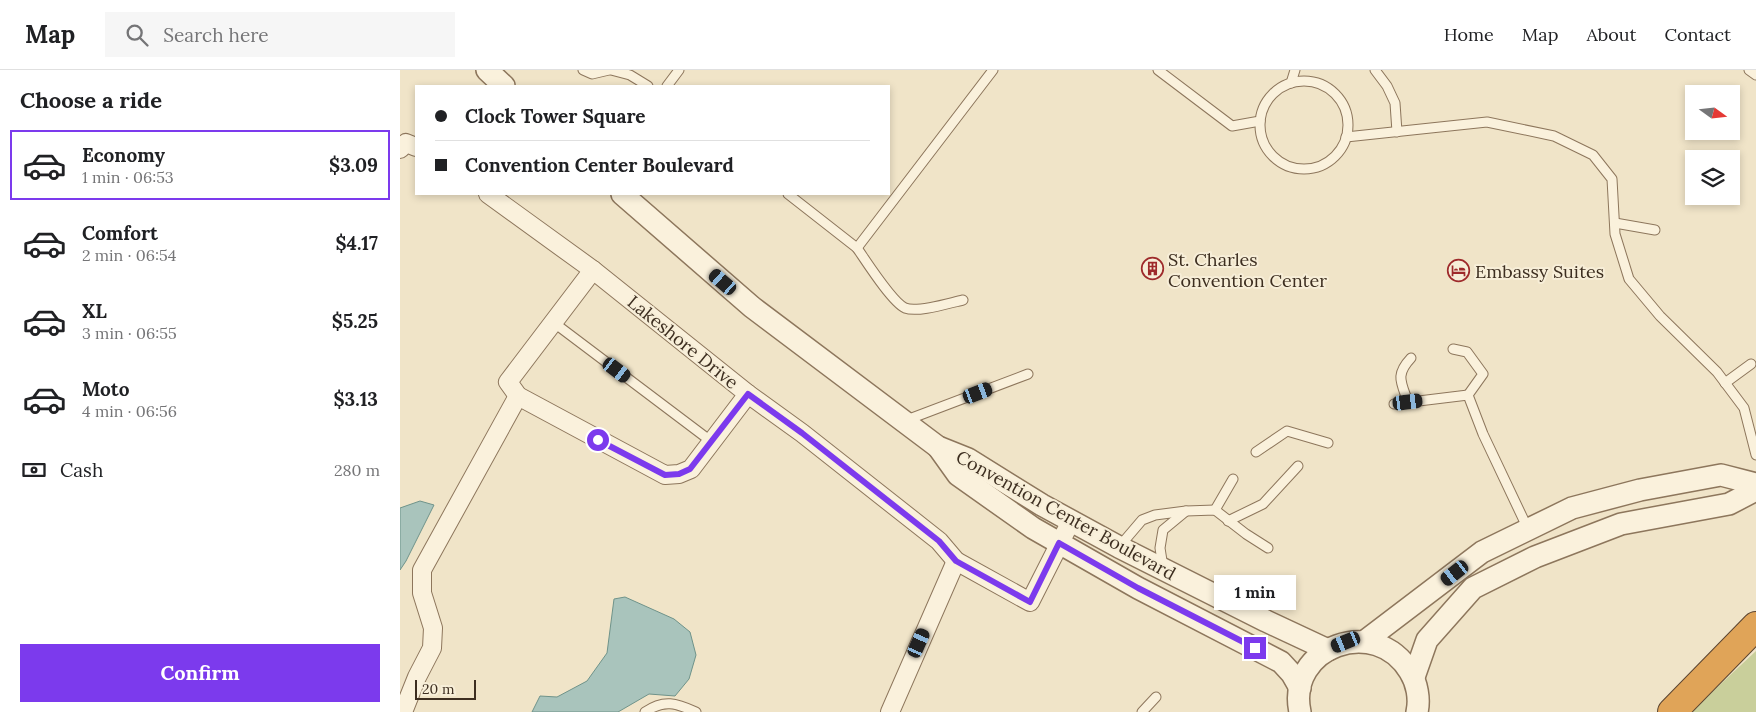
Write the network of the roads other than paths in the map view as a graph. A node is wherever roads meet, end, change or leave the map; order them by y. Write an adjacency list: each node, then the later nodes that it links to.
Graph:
1 (487, 70): 12 (street)
2 (583, 70): 3 (lane)
3 (610, 70): 13 (lane)
4 (679, 70): 14 (lane)
5 (993, 70): 25 (lane)
6 (1158, 70): 15 (lane)
7 (1295, 70): 11 (lane)
8 (1376, 70): 16 (lane)
9 (1749, 70): 10 (lane)
10 (1756, 75)
11 (1291, 83): 15 (lane); 17 (lane)
12 (503, 85)
13 (646, 85)
14 (668, 85)
15 (1260, 121): 17 (lane)
16 (1396, 132): 17 (lane); 23 (lane)
17 (1346, 137)
18 (415, 146): 19 (street)
19 (400, 149)
20 (489, 195): 26 (street, Lakeshore Drive)
21 (623, 195): 39 (street, Convention Center Boulevard)
22 (789, 195): 25 (lane)
23 (1615, 223): 24 (lane); 33 (lane)
24 (1655, 230)
25 (856, 248): 27 (lane)
26 (593, 270): 28 (street); 34 (street, Lakeshore Drive)
27 (963, 300)
28 (554, 322): 36 (street); 40 (lane)
29 (1453, 348): 35 (lane)
30 (1411, 358): 37 (lane)
31 (1751, 364): 33 (lane)
32 (1028, 374): 39 (lane)
33 (1725, 382): 44 (lane)
34 (748, 394): 40 (street); 57 (street, Lakeshore Drive)
35 (1468, 395): 37 (lane); 53 (lane)
36 (518, 396): 40 (street); 66 (street)
37 (1408, 402): 38 (lane)
38 (1394, 404)
39 (904, 421): 42 (street, Convention Center Boulevard)
40 (712, 442)
41 (1328, 443): 43 (lane)
42 (938, 446): 51 (street, Convention Center Boulevard); 54 (street, Convention Center Boulevard)
43 (1256, 452)
44 (1756, 455)
45 (1298, 466): 52 (lane)
46 (1234, 479): 50 (lane)
47 (1756, 484): 53 (street)
48 (1756, 490): 62 (street)
49 (1186, 510): 50 (lane); 55 (lane); 58 (lane)
50 (1215, 510): 52 (lane)
51 (1071, 521): 54 (street); 55 (street, Convention Center Boulevard)
52 (1228, 521): 56 (lane)
53 (1528, 530): 60 (street)
54 (1059, 543): 57 (street); 63 (street, Convention Center Boulevard)
55 (1119, 547): 58 (street, Convention Center Boulevard)
56 (1268, 548)
57 (956, 561): 69 (street)
58 (1163, 568): 61 (street, Convention Center Boulevard)
59 (1756, 626): 72 (highway)
60 (1365, 641): 61 (street); 62 (street)
61 (1328, 650): 63 (street)
62 (1414, 677): 65 (street)
63 (1300, 688): 71 (street)
64 (1156, 697): 70 (lane)
65 (1418, 711)
66 (403, 712)
67 (645, 712): 68 (lane)
68 (696, 712)
69 (890, 712)
70 (1142, 712)
71 (1300, 712)
72 (1672, 712)

